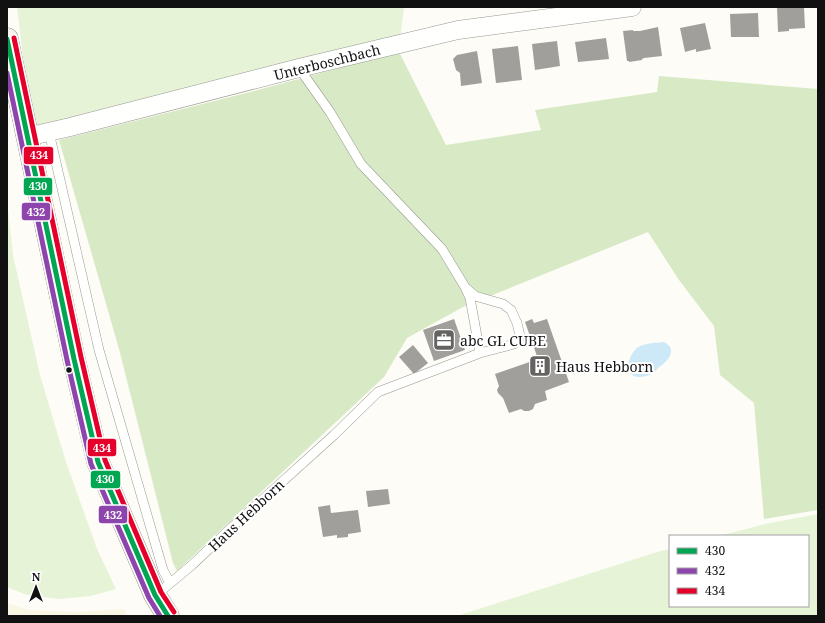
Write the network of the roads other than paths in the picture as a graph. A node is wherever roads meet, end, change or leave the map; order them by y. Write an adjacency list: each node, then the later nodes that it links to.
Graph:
1 (632, 7): 3 (street, Unterboschbach)
2 (7, 39): 5 (main road)
3 (299, 68): 4 (street, Unterboschbach); 6 (lane, Haus Hebborn)
4 (49, 132): 5 (street, Unterboschbach); 8 (lane)
5 (27, 137): 8 (main road)
6 (465, 287): 7 (lane, Haus Hebborn); 7 (lane, Haus Hebborn)
7 (480, 353): 8 (lane, Haus Hebborn)
8 (163, 589): 9 (main road)
9 (168, 616)

